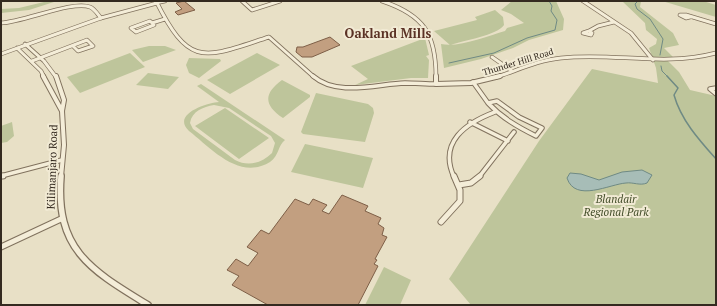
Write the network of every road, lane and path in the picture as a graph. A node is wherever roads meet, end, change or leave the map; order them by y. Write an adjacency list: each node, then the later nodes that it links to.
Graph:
1 (165, 1): 6 (street)
2 (242, 1): 3 (street)
3 (280, 1)
4 (386, 1): 26 (street)
5 (583, 1): 11 (street)
6 (157, 2): 7 (street); 9 (street)
7 (101, 17): 10 (street); 15 (street)
8 (690, 17): 13 (street)
9 (165, 19): 12 (street); 26 (street, Thunder Hill Road)
10 (1, 22)
11 (615, 22): 14 (street); 22 (street)
12 (152, 23): 12 (street)
13 (716, 24)
14 (589, 32)
15 (26, 44): 17 (street); 21 (street, Kilimanjaro Road)
16 (73, 46): 16 (street); 21 (street)
17 (17, 48): 19 (street); 23 (street, Kilimanjaro Road)
18 (716, 53): 22 (street, Thunder Hill Road)
19 (1, 54)
20 (492, 57): 24 (street)
21 (41, 58): 23 (street); 30 (street, Kilimanjaro Road)
22 (653, 60): 24 (street, Thunder Hill Road)
23 (32, 61): 30 (street, Kilimanjaro Road)
24 (512, 71): 25 (street, Thunder Hill Road)
25 (473, 82): 26 (street, Thunder Hill Road); 29 (street)
26 (436, 84)
27 (716, 88): 28 (street)
28 (716, 94)
29 (487, 102): 31 (street); 31 (street)
30 (62, 111): 35 (street, Kilimanjaro Road)
31 (495, 112): 32 (street)
32 (470, 122): 34 (street); 37 (street)
33 (514, 132): 34 (street)
34 (508, 141): 37 (street)
35 (62, 160): 36 (street); 38 (street, Kilimanjaro Road)
36 (1, 176)
37 (459, 185): 39 (street)
38 (61, 218): 40 (street); 41 (street, Kilimanjaro Road)
39 (441, 222)
40 (1, 247)
41 (148, 305)

